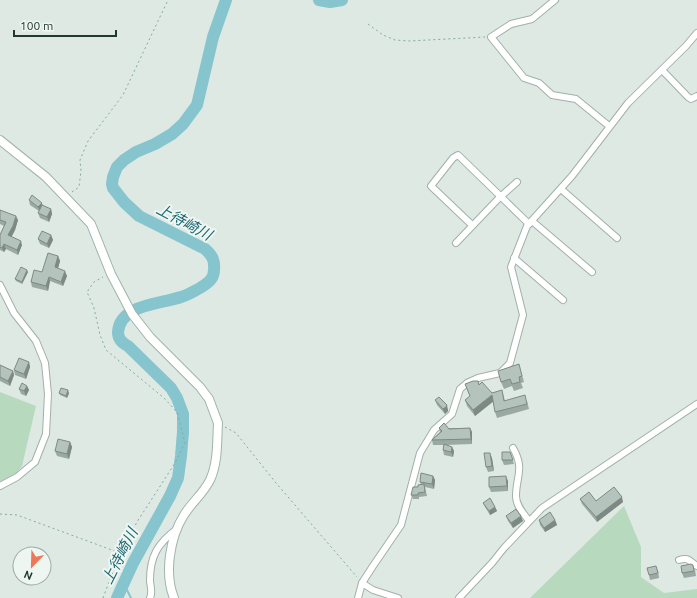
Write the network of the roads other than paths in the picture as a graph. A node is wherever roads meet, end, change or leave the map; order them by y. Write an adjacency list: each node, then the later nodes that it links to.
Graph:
1 (555, 0): 5 (street)
2 (697, 32): 3 (street)
3 (662, 70): 4 (street); 5 (street)
4 (697, 96)
5 (609, 126): 8 (street)
6 (0, 140): 22 (street)
7 (516, 182): 9 (street)
8 (561, 189): 10 (street); 12 (street)
9 (500, 196): 10 (street); 11 (street); 11 (street)
10 (531, 222): 14 (street); 15 (street)
11 (472, 225): 13 (street)
12 (617, 238)
13 (456, 243)
14 (514, 258): 17 (street); 25 (street)
15 (592, 272)
16 (0, 285): 20 (street)
17 (563, 300)
18 (696, 408): 21 (street)
19 (513, 448): 21 (street)
20 (0, 486)
21 (529, 521): 30 (street)
22 (177, 529): 26 (street); 27 (street)
23 (679, 560): 24 (street)
24 (697, 566)
25 (362, 583): 28 (street); 29 (street)
26 (150, 598)
27 (174, 598)
28 (358, 598)
29 (398, 598)
30 (459, 598)

